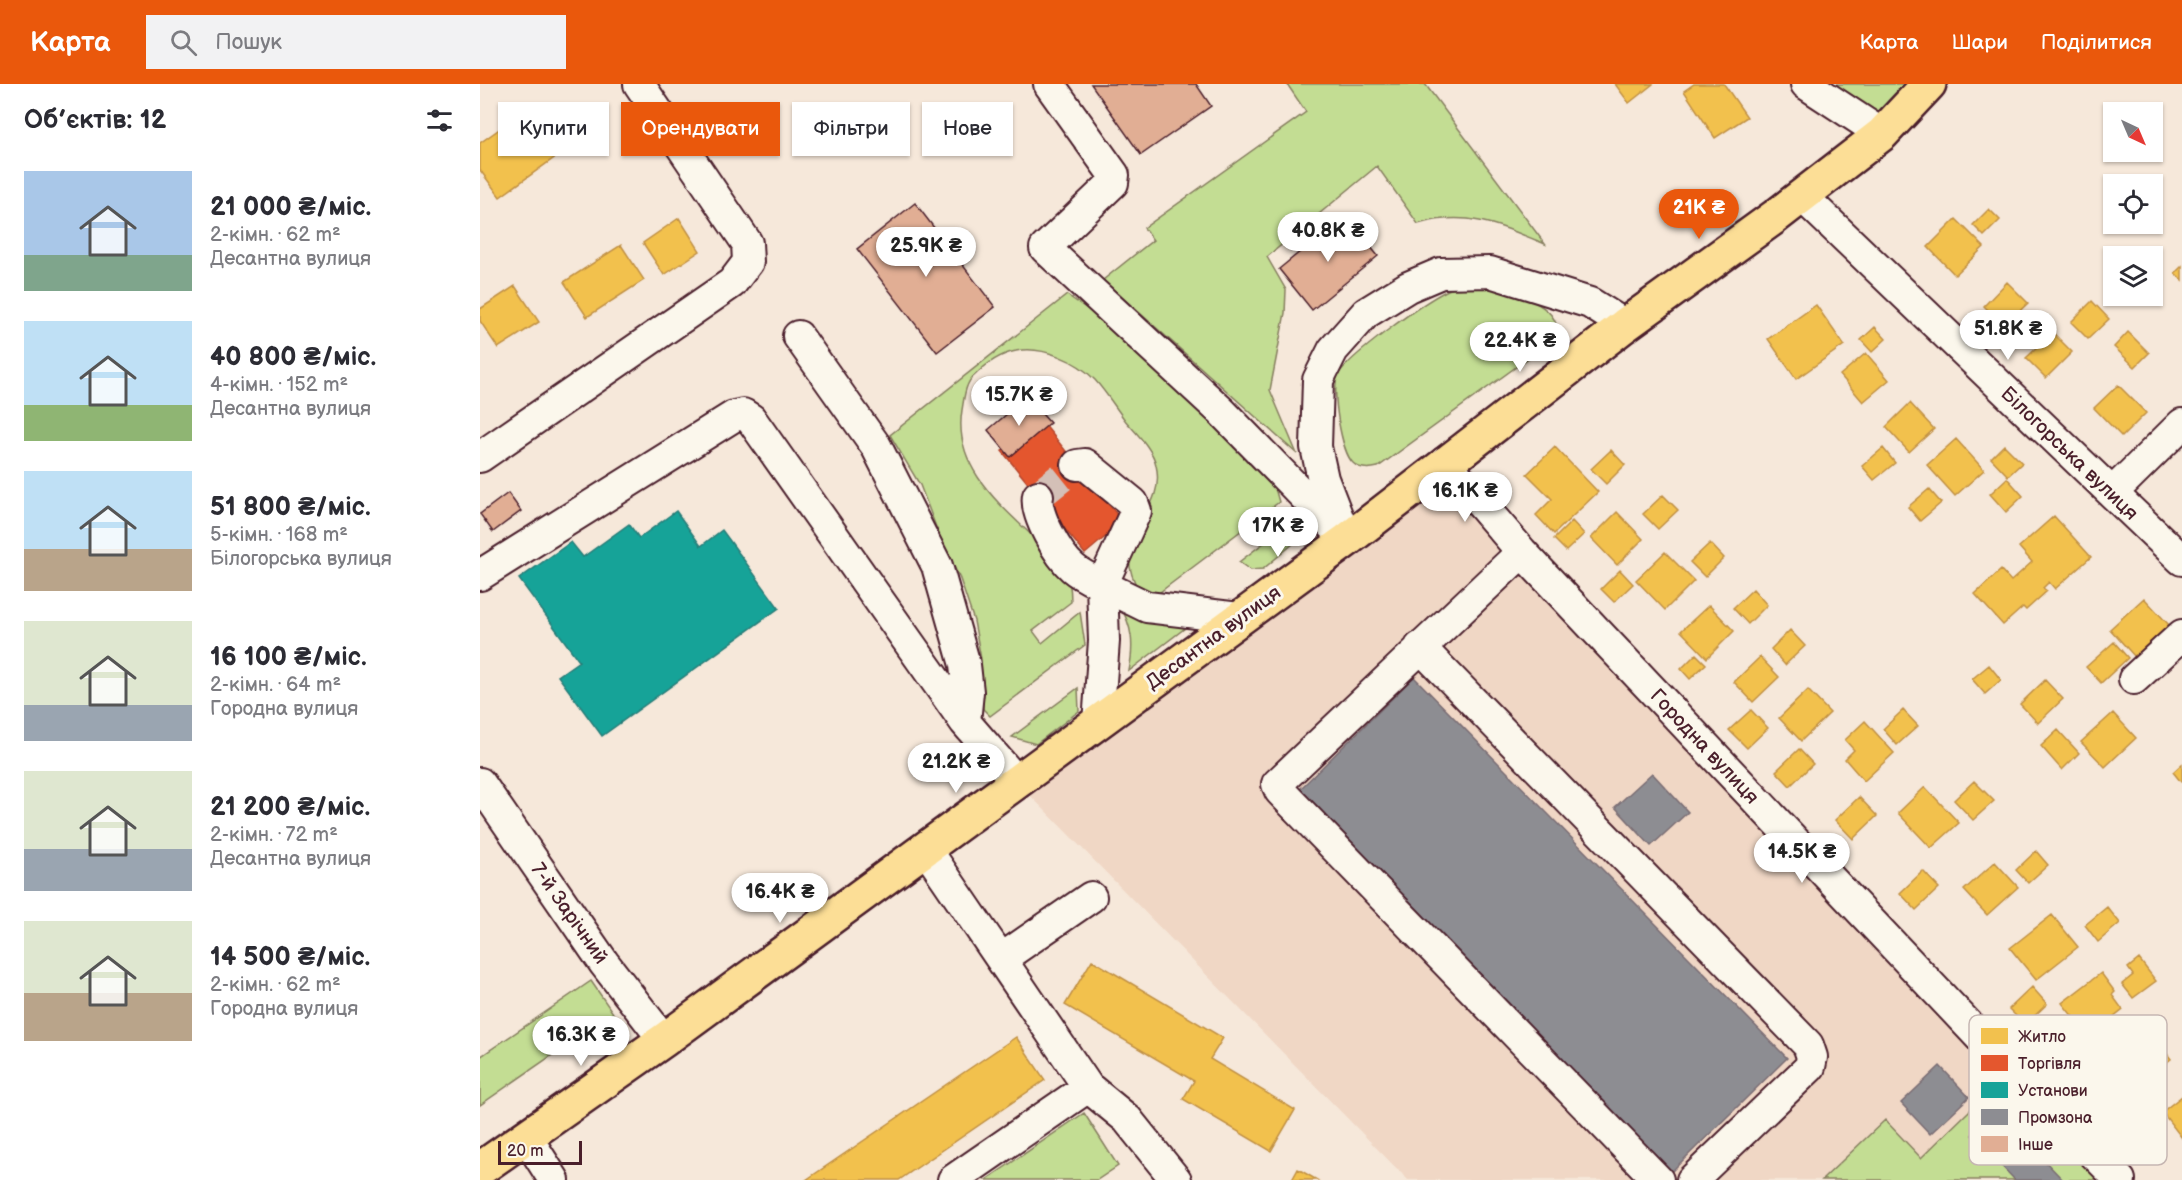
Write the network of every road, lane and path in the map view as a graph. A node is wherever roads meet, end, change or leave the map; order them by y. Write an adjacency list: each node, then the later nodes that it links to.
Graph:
1 (639, 84): 10 (street)
2 (1049, 84): 15 (street)
3 (1929, 84): 5 (main road, Десантна вулиця)
4 (1815, 87): 5 (street)
5 (1882, 135): 6 (main road, Десантна вулиця)
6 (1802, 196): 7 (main road, Десантна вулиця); 13 (street, Білогорська вулиця)
7 (1625, 325): 11 (main road, Десантна вулиця); 15 (street)
8 (798, 336): 24 (street)
9 (2182, 424): 13 (street)
10 (480, 457)
11 (1445, 462): 15 (main road, Десантна вулиця); 16 (street, Городна вулиця)
12 (1077, 465): 19 (street)
13 (2112, 493): 17 (street, Білогорська вулиця)
14 (1038, 496): 19 (street)
15 (1347, 540): 20 (main road, Десантна вулиця)
16 (1522, 552): 22 (street); 31 (street, Городна вулиця)
17 (2182, 560)
18 (480, 575): 24 (street)
19 (1102, 585): 20 (street); 25 (street)
20 (1239, 618): 25 (main road, Десантна вулиця)
21 (2182, 635): 23 (street)
22 (1420, 647): 40 (street); 41 (street)
23 (2134, 679)
24 (965, 722): 26 (street)
25 (1098, 723): 26 (main road, Десантна вулиця)
26 (1017, 782): 28 (main road, Десантна вулиця)
27 (480, 783): 32 (street, 7-й Зарічний)
28 (926, 849): 30 (street); 32 (main road, Десантна вулиця)
29 (1091, 897): 30 (street)
30 (1001, 959): 33 (street)
31 (1969, 1026)
32 (664, 1040): 34 (main road, Десантна вулиця)
33 (1088, 1087): 38 (street); 39 (street)
34 (526, 1136): 36 (main road, Десантна вулиця); 37 (street)
35 (2105, 1165): 42 (street, Городна вулиця)
36 (480, 1169)
37 (554, 1180)
38 (952, 1180)
39 (1176, 1180)
40 (1658, 1180)
41 (1692, 1180)
42 (2120, 1180)

